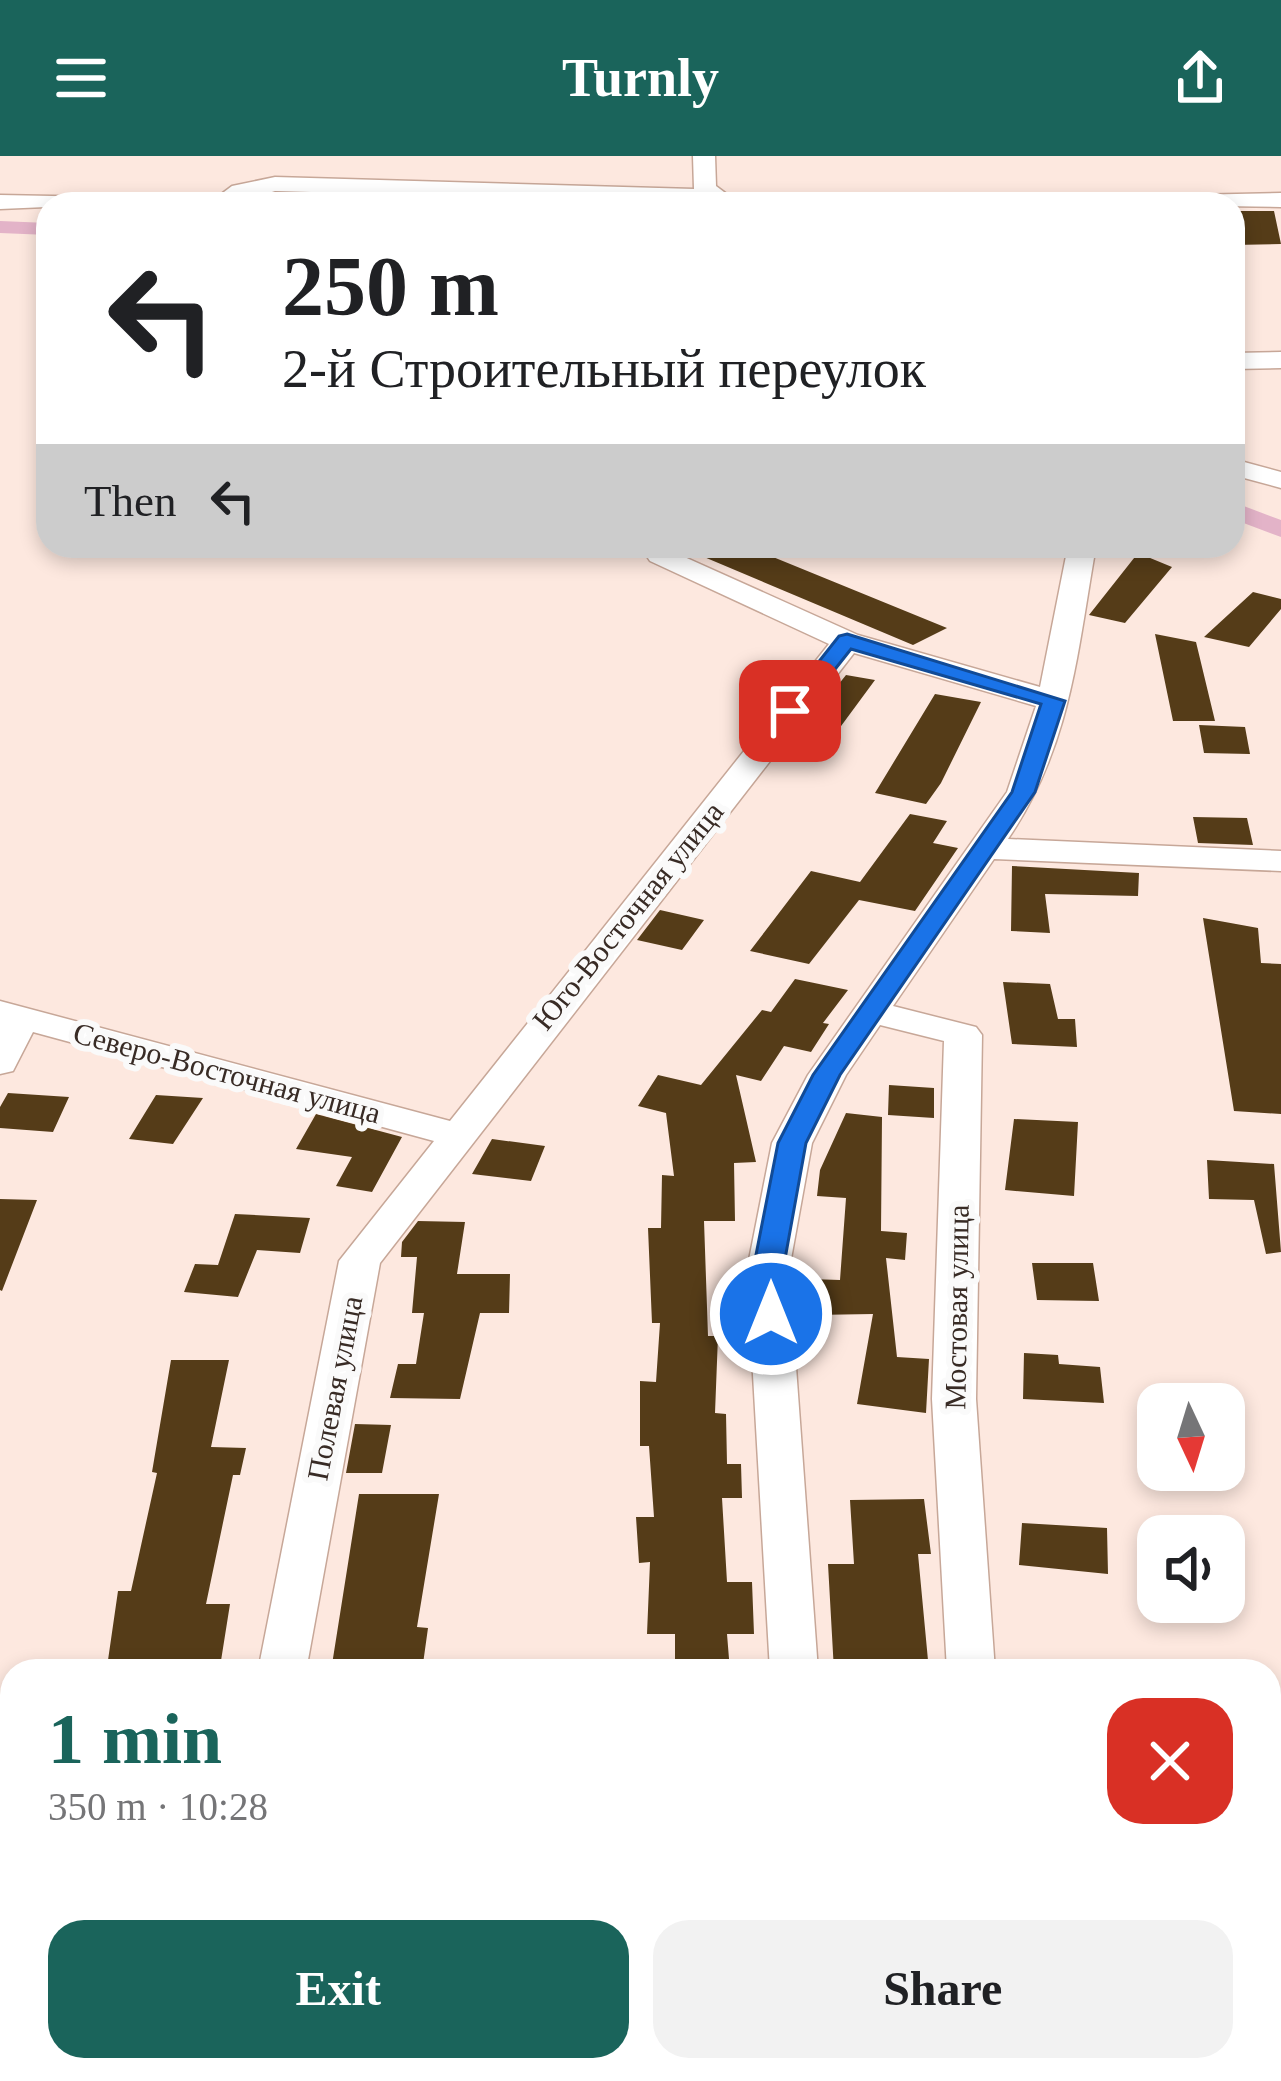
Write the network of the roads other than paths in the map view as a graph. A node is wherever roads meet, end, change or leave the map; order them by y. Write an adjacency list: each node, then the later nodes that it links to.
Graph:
1 (704, 156): 4 (street)
2 (237, 192): 3 (street)
3 (668, 192)
4 (709, 192)
5 (1281, 200): 6 (street)
6 (1245, 201)
7 (0, 202): 8 (street)
8 (36, 203)
9 (1281, 360): 10 (street)
10 (1245, 361)
11 (1245, 470): 12 (street)
12 (1281, 480)
13 (667, 558): 15 (street)
14 (1080, 558): 16 (street)
15 (847, 641): 16 (street); 22 (street, Юго-Восточная улица)
16 (1054, 701): 17 (street)
17 (982, 848): 18 (street); 19 (street)
18 (1281, 861)
19 (873, 1012): 24 (street); 25 (street, Мостовая улица)
20 (10, 1014): 21 (street); 22 (street, Северо-Восточная улица)
21 (0, 1063)
22 (454, 1134): 23 (street, Полевая улица)
23 (284, 1659)
24 (793, 1659)
25 (970, 1659)

